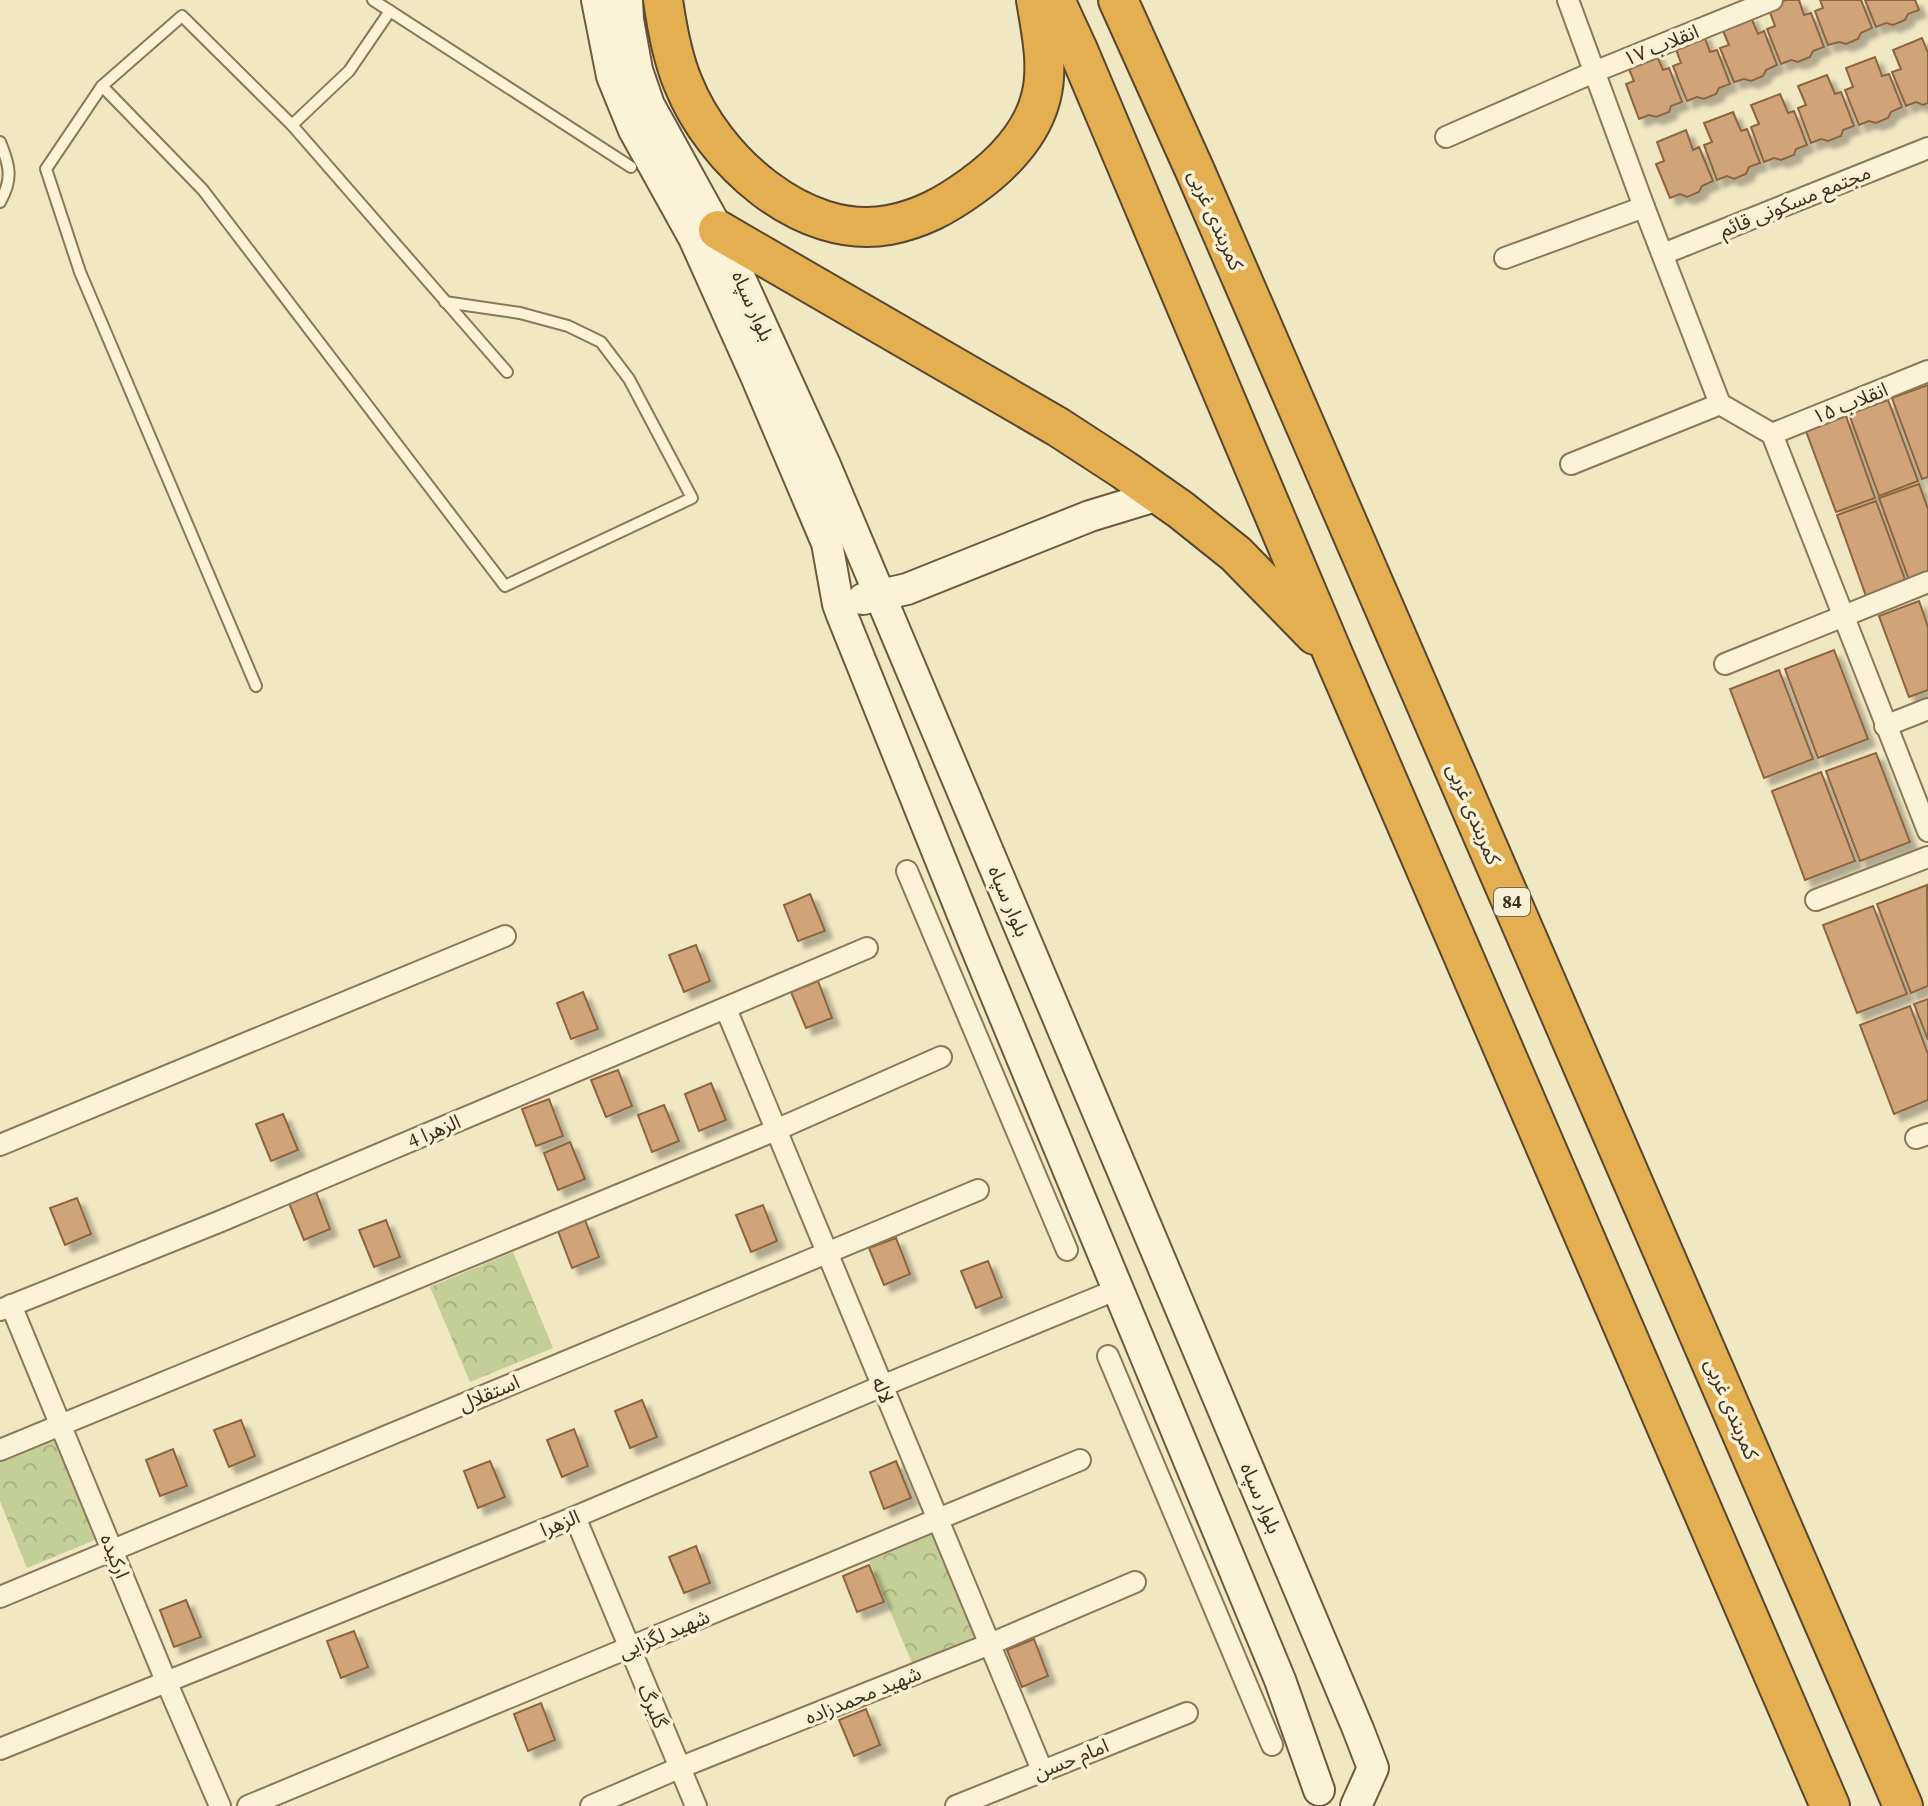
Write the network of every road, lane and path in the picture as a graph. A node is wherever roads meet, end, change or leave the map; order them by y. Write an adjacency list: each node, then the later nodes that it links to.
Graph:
1 (373, 0): 10 (lane)
2 (597, 0): 20 (main road, بلوار سپاه)
3 (627, 0): 20 (main road, بلوار سپاه)
4 (663, 0): 5 (highway)
5 (1036, 0)
6 (1055, 0): 34 (highway)
7 (1118, 0): 85 (highway, کمربندی غربی / 84)
8 (1568, 0): 11 (street)
9 (1772, 0): 11 (street, انقلاب ۱۷)
10 (390, 11): 13 (lane); 17 (lane)
11 (1594, 72): 14 (street, انقلاب ۱۷); 19 (street)
12 (102, 86): 13 (lane); 23 (lane); 36 (lane)
13 (292, 125): 23 (lane)
14 (1446, 137)
15 (0, 142): 18 (lane)
16 (1928, 148): 21 (street, مجتمع مسکونی قائم)
17 (631, 167)
18 (0, 202)
19 (1644, 207): 21 (street); 22 (street)
20 (700, 214): 29 (highway); 31 (main road, بلوار سپاه); 32 (main road, بلوار سپاه)
21 (1663, 254): 26 (street)
22 (1505, 258)
23 (445, 302): 25 (lane)
24 (1928, 371): 27 (street, انقلاب ۱۵)
25 (507, 372)
26 (1720, 404): 27 (street); 28 (street)
27 (1772, 434): 33 (street)
28 (1571, 464)
29 (1159, 495): 31 (main road); 34 (highway)
30 (1928, 582): 33 (street)
31 (880, 595): 32 (main road); 75 (main road, بلوار سپاه)
32 (838, 604): 47 (main road, بلوار سپاه)
33 (1842, 616): 35 (street); 38 (street)
34 (1333, 654): 84 (highway)
35 (1725, 664)
36 (256, 686)
37 (1928, 709): 38 (street)
38 (1885, 726): 39 (street)
39 (1928, 831)
40 (1928, 857): 42 (street)
41 (907, 871): 48 (street)
42 (1816, 900)
43 (505, 936): 50 (street)
44 (867, 948): 45 (street, الزهرا 4)
45 (726, 1009): 49 (street, لاله); 55 (street, الزهرا 4)
46 (941, 1057): 49 (street)
47 (1034, 1088): 48 (street); 54 (main road, بلوار سپاه)
48 (1003, 1099): 52 (street)
49 (776, 1130): 53 (street, لاله); 58 (street)
50 (0, 1145)
51 (978, 1190): 53 (street, استقلال)
52 (1067, 1250)
53 (828, 1252): 57 (street, لاله); 65 (street, استقلال)
54 (1118, 1289): 57 (street, الزهرا); 63 (main road, بلوار سپاه)
55 (6, 1307): 58 (street, ارکیده)
56 (1108, 1356): 64 (street)
57 (882, 1386): 61 (street, الزهرا); 62 (street, لاله)
58 (61, 1425): 59 (street); 65 (street, ارکیده)
59 (0, 1450)
60 (1080, 1460): 62 (street, شهید لگزایی)
61 (575, 1517): 69 (street, گلبرگ); 70 (street, الزهرا)
62 (937, 1519): 68 (street, لاله); 69 (street, شهید لگزایی)
63 (1221, 1537): 64 (street); 77 (main road, بلوار سپاه)
64 (1189, 1549): 72 (street)
65 (113, 1550): 67 (street, استقلال); 70 (street, ارکیده)
66 (1135, 1582): 68 (street, شهید محمدزاده)
67 (0, 1597)
68 (990, 1644): 74 (street, شهید محمدزاده); 76 (street, لاله)
69 (629, 1649): 74 (street, گلبرگ); 79 (street, شهید لگزایی)
70 (166, 1681): 73 (street, الزهرا); 78 (street, ارکیده)
71 (1187, 1713): 76 (street, امام حسن)
72 (1272, 1745)
73 (0, 1749)
74 (679, 1768): 80 (street, شهید محمدزاده); 81 (street, گلبرگ)
75 (1373, 1768): 77 (main road); 83 (main road)
76 (1042, 1770): 82 (street, امام حسن)
77 (1312, 1798)
78 (220, 1806)
79 (248, 1806)
80 (591, 1806)
81 (696, 1806)
82 (956, 1806)
83 (1356, 1806)
84 (1830, 1806)
85 (1903, 1806)

